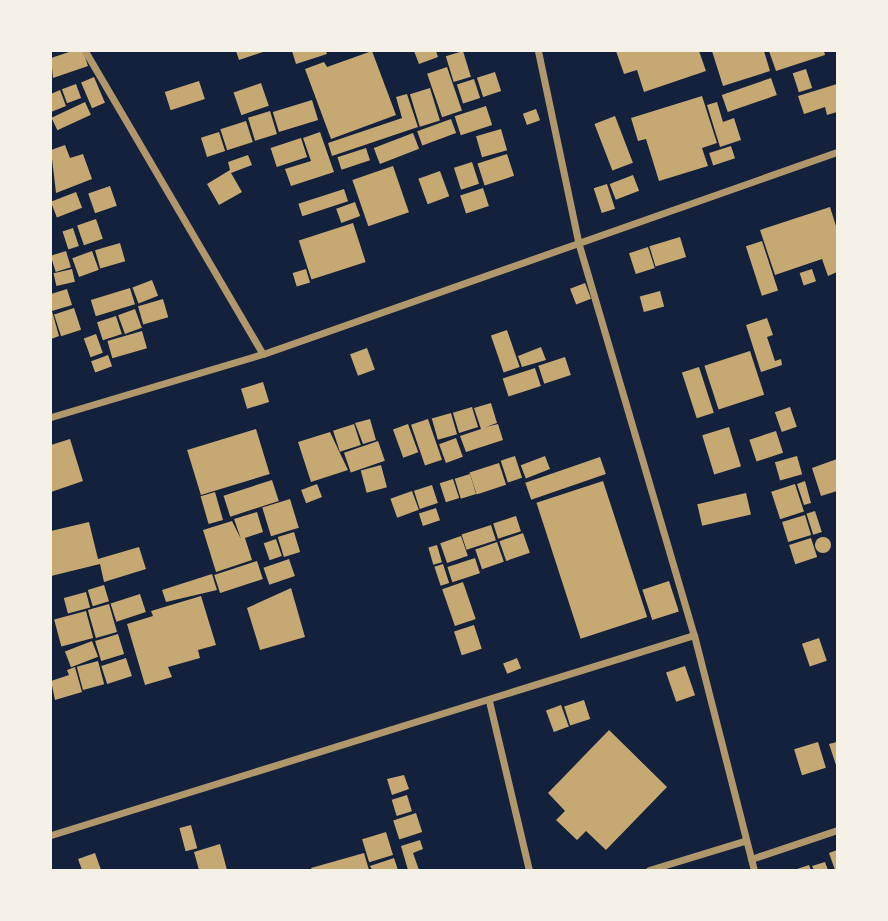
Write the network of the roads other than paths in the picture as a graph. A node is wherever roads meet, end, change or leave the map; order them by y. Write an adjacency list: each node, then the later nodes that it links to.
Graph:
1 (85, 51): 5 (street)
2 (538, 51): 4 (street)
3 (837, 152): 4 (street)
4 (579, 245): 5 (street); 7 (street)
5 (263, 354): 6 (street)
6 (51, 417)
7 (694, 635): 8 (street); 11 (street)
8 (489, 701): 10 (street); 13 (street)
9 (837, 830): 12 (street)
10 (51, 835)
11 (744, 841): 12 (street); 14 (street)
12 (751, 859): 15 (street)
13 (529, 870)
14 (649, 870)
15 (754, 870)

